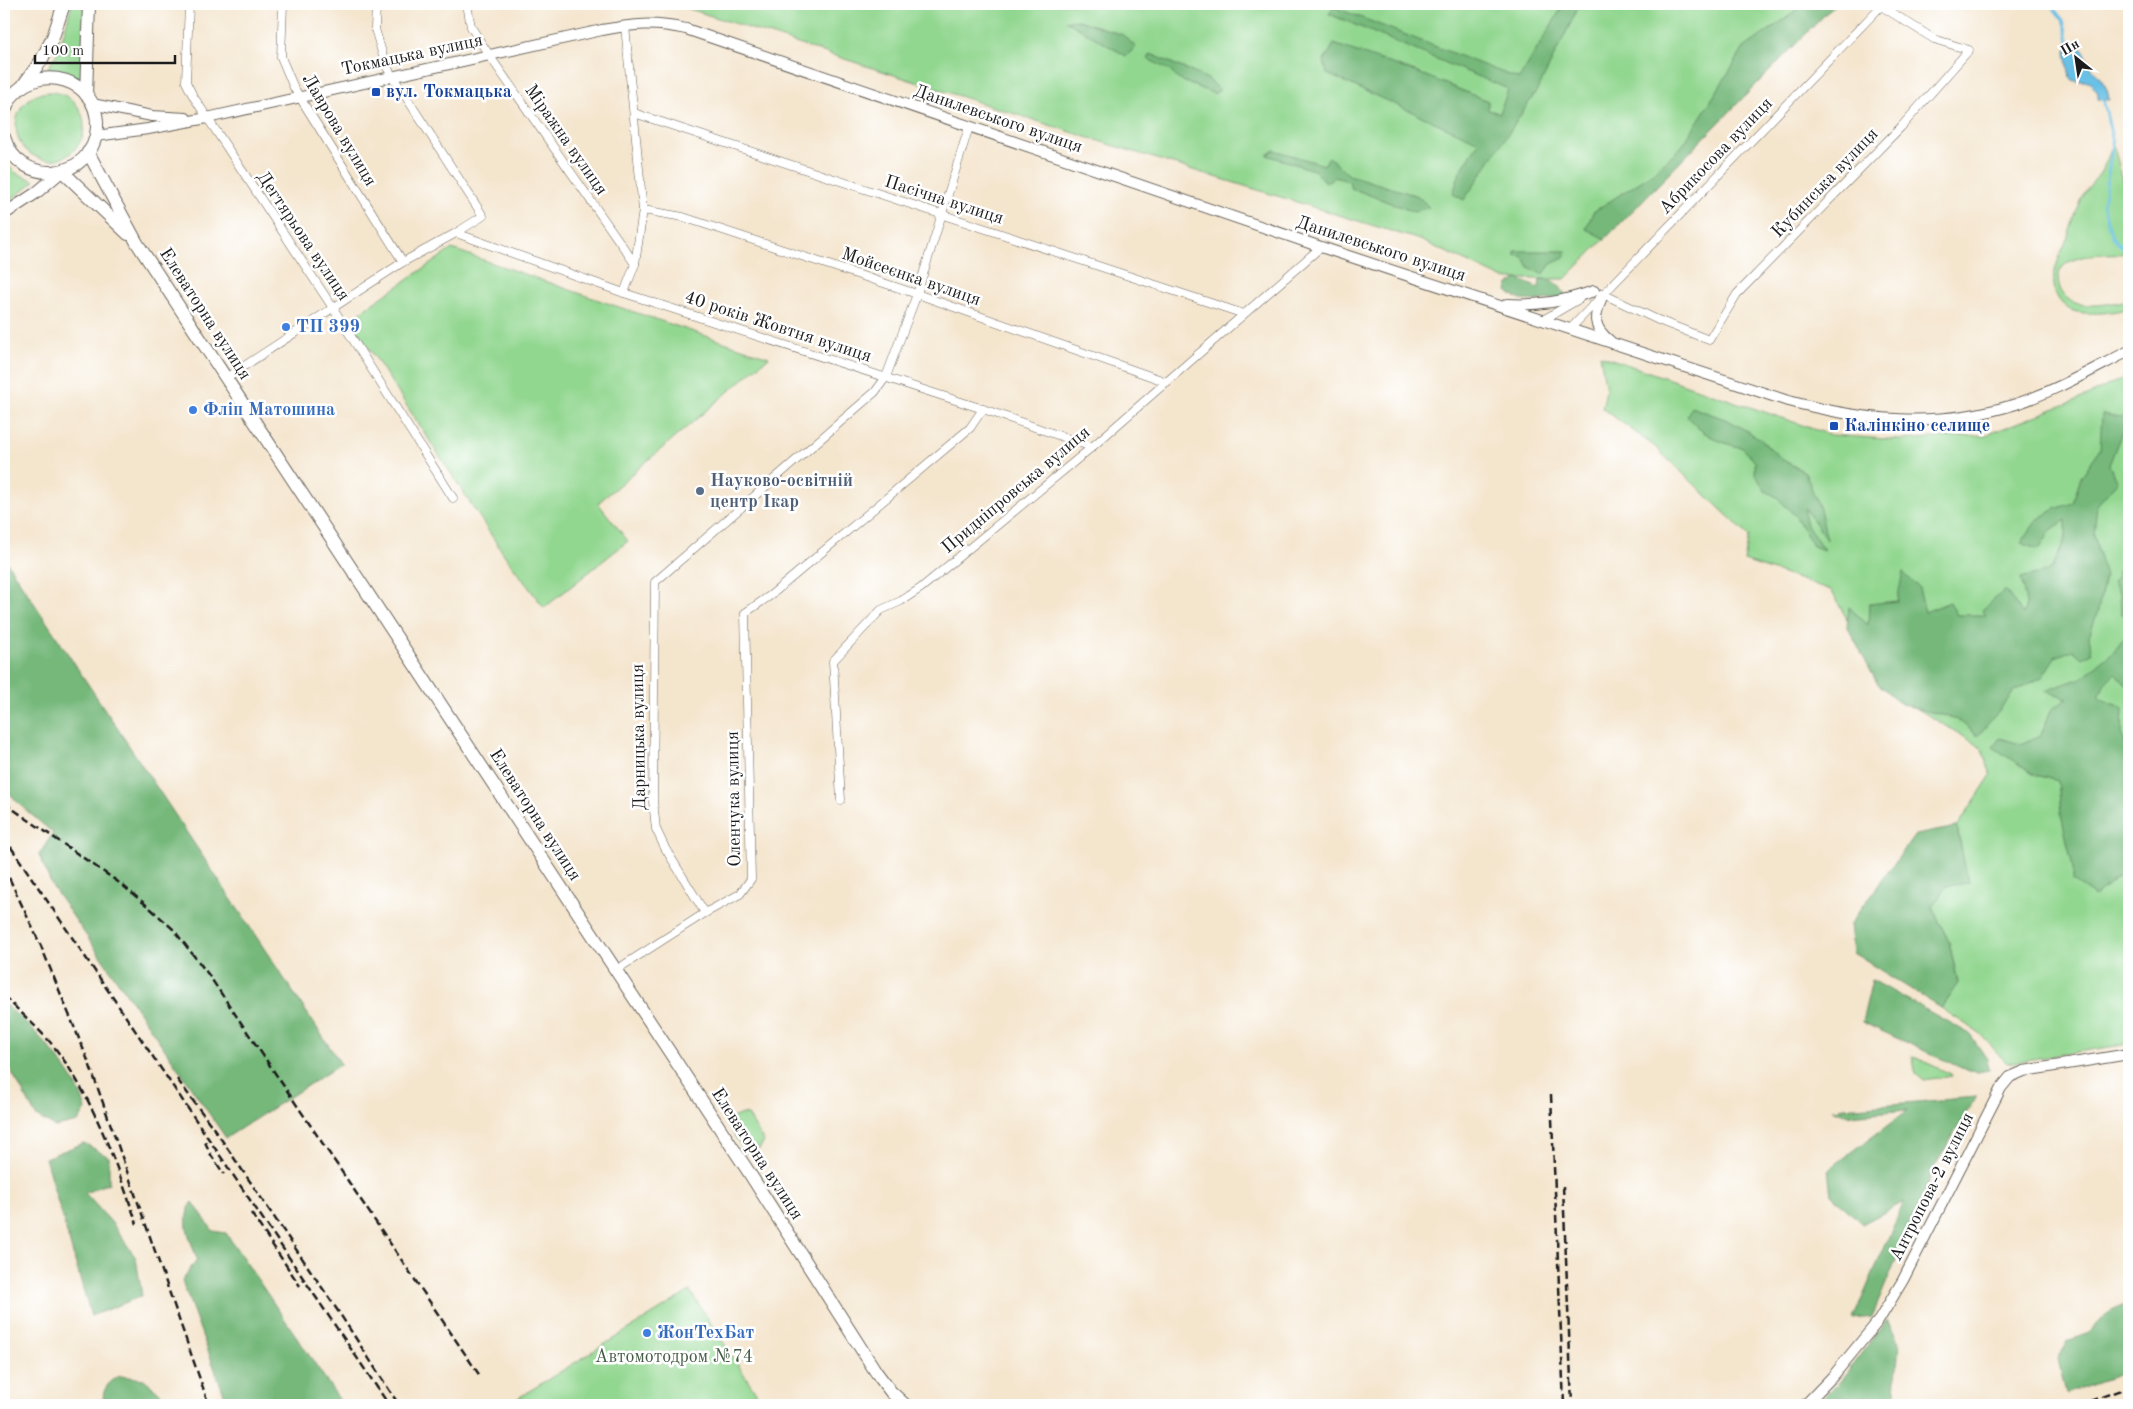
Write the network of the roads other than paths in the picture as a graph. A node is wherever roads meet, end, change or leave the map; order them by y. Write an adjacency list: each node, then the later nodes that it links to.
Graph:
1 (64, 4): 11 (main road)
2 (89, 4): 13 (main road)
3 (190, 4): 16 (street, Дегтярьова вулиця)
4 (283, 4): 12 (street, Лаврова вулиця)
5 (376, 4): 10 (street)
6 (467, 4): 9 (street, Міражна вулиця)
7 (1882, 5): 30 (street, Абрикосова вулиця); 30 (street, Кубинська вулиця)
8 (625, 26): 9 (street, Токмацька вулиця); 15 (street); 17 (street, Данилевського вулиця)
9 (489, 55): 10 (street, Токмацька вулиця); 29 (street, Міражна вулиця)
10 (392, 76): 12 (street, Токмацька вулиця); 25 (street)
11 (22, 86): 13 (main road); 14 (main road)
12 (300, 96): 16 (street, Токмацька вулиця); 28 (street, Лаврова вулиця)
13 (89, 100): 16 (street, Токмацька вулиця); 18 (main road)
14 (4, 113)
15 (634, 113): 22 (street); 24 (street, Пасічна вулиця)
16 (207, 118): 18 (street, Токмацька вулиця); 34 (street, Дегтярьова вулиця)
17 (969, 127): 24 (street, Дарницька вулиця); 27 (street, Данилевського вулиця)
18 (96, 136): 20 (main road)
19 (4, 137): 21 (main road)
20 (88, 152): 21 (main road); 26 (main road, Елеваторна вулиця)
21 (62, 171): 23 (main road); 26 (main road, Елеваторна вулиця)
22 (643, 210): 29 (street); 32 (street, Мойсеєнка вулиця)
23 (4, 214)
24 (942, 215): 32 (street, Дарницька вулиця); 35 (street, Пасічна вулиця)
25 (456, 234): 28 (street); 31 (street, 40 років Жовтня вулиця)
26 (137, 243): 41 (main road, Елеваторна вулиця)
27 (1321, 246): 33 (street, Данилевського вулиця); 35 (street, Придніпровська вулиця)
28 (403, 262): 34 (street)
29 (635, 264): 31 (street)
30 (1598, 292): 33 (street); 36 (street); 37 (street); 38 (street)
31 (624, 293): 40 (street, 40 років Жовтня вулиця)
32 (917, 294): 40 (street, Дарницька вулиця); 42 (street, Мойсеєнка вулиця)
33 (1494, 303): 36 (street, Данилевського вулиця)
34 (333, 308): 41 (street); 45 (street, Дегтярьова вулиця)
35 (1244, 314): 42 (street, Придніпровська вулиця)
36 (1543, 320): 37 (street, Данилевського вулиця)
37 (1570, 329): 38 (street, Данилевського вулиця)
38 (1615, 345): 39 (street, Данилевського вулиця)
39 (2129, 351)
40 (886, 377): 43 (street, 40 років Жовтня вулиця); 47 (street, Дарницька вулиця)
41 (226, 378): 48 (main road, Елеваторна вулиця)
42 (1167, 382): 44 (street, Придніпровська вулиця)
43 (983, 409): 44 (street, 40 років Жовтня вулиця); 47 (street, Оленчука вулиця)
44 (1092, 447): 46 (street, Придніпровська вулиця)
45 (453, 498)
46 (841, 800)
47 (705, 912): 48 (street, Оленчука вулиця)
48 (616, 970): 50 (main road, Елеваторна вулиця)
49 (2129, 1054): 53 (street, Антропова-2 вулиця)
50 (891, 1392): 51 (main road); 52 (main road, Елеваторна вулиця)
51 (899, 1405)
52 (905, 1405)
53 (1804, 1405)

